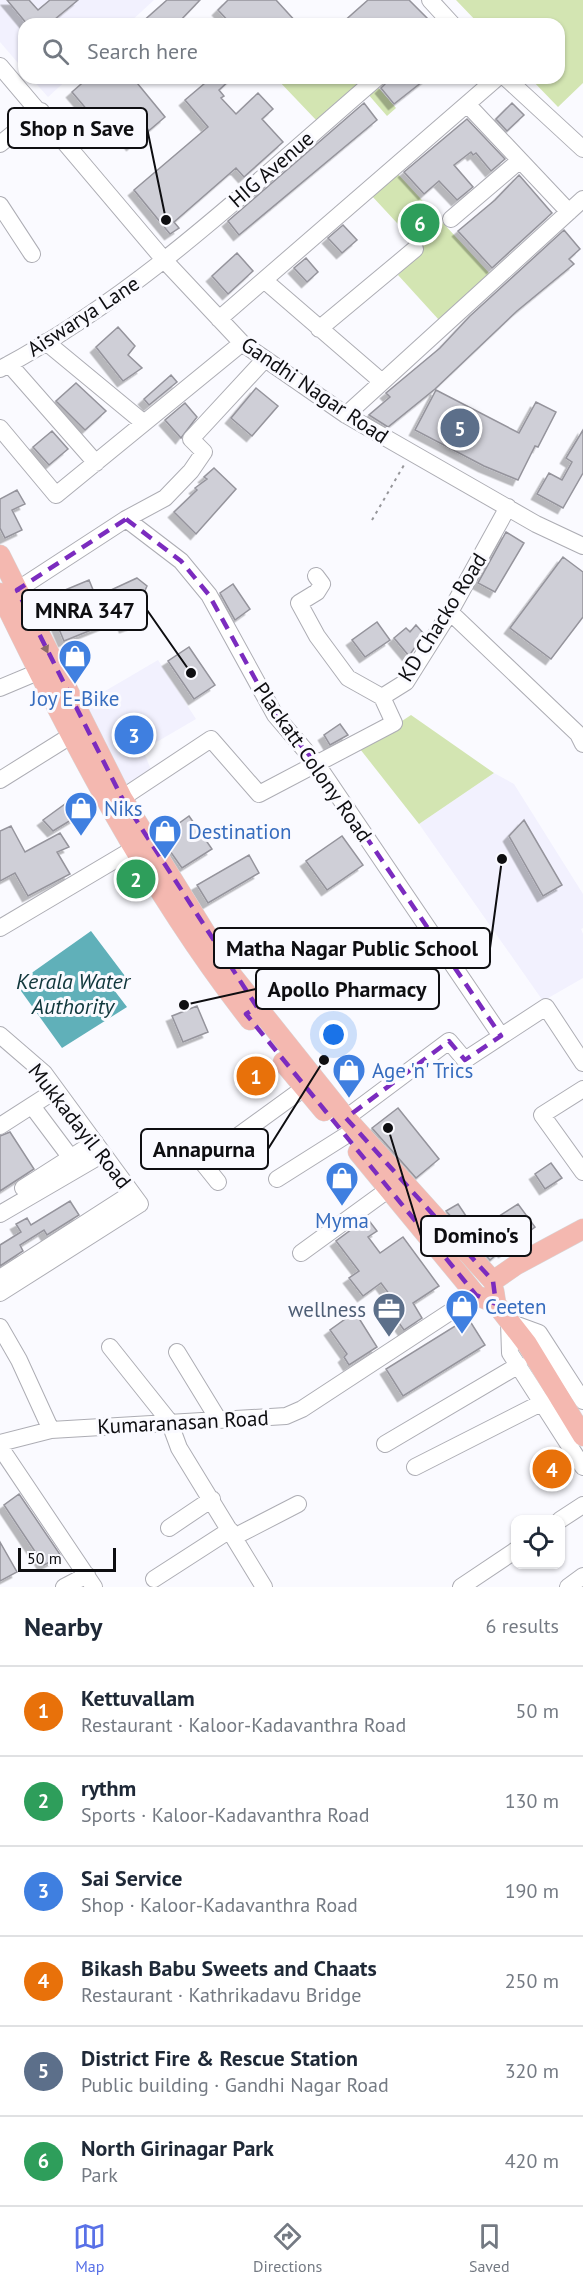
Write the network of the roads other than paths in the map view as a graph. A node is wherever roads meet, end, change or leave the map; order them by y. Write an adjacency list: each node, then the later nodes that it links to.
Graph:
1 (430, 0): 2 (street)
2 (443, 18)
3 (1, 69): 8 (street, Gandhi Nagar Road)
4 (370, 84): 18 (street, HIG Avenue)
5 (490, 84): 7 (street)
6 (513, 84): 10 (street)
7 (467, 104): 11 (street); 19 (street)
8 (41, 111): 9 (street); 18 (street, Gandhi Nagar Road)
9 (0, 144)
10 (583, 149)
11 (519, 161): 14 (street); 15 (street)
12 (583, 199): 14 (street)
13 (0, 205): 17 (street)
14 (569, 212): 26 (street)
15 (451, 219)
16 (415, 249): 21 (street)
17 (32, 254)
18 (165, 261): 20 (street, Gandhi Nagar Road); 22 (street, Aiswarya Lane)
19 (264, 280): 20 (street); 21 (street)
20 (219, 319): 23 (street, Gandhi Nagar Road)
21 (319, 329): 26 (street)
22 (45, 342): 25 (street, Aiswarya Lane); 28 (street)
23 (242, 344): 24 (street, Gandhi Nagar Road); 28 (street)
24 (265, 359): 27 (street, Gandhi Nagar Road); 32 (street)
25 (5, 366): 30 (street)
26 (381, 381): 27 (street)
27 (346, 415): 31 (street, Gandhi Nagar Road)
28 (144, 423): 30 (street)
29 (0, 428): 30 (street)
30 (96, 463)
31 (508, 507): 33 (street, Gandhi Nagar Road); 37 (street, KD Chacko Road)
32 (126, 519): 36 (street); 43 (street, Plackatt Colony Road)
33 (583, 546)
34 (0, 555): 36 (main road)
35 (316, 576): 40 (street, KD Chacko Road)
36 (7, 594): 38 (main road); 45 (main road, one-way to 45)
37 (450, 612): 40 (street, KD Chacko Road); 42 (street)
38 (38, 672): 39 (street); 41 (main road)
39 (0, 688)
40 (382, 698): 43 (street)
41 (72, 735): 44 (street); 46 (main road)
42 (583, 744)
43 (316, 763): 45 (street); 50 (street, Plackatt Colony Road)
44 (0, 780)
45 (122, 798): 48 (main road)
46 (135, 848): 47 (street); 48 (main road)
47 (0, 928)
48 (251, 1010): 52 (main road); 57 (main road)
49 (0, 1035): 54 (street, Mukkadayil Road)
50 (501, 1036): 51 (street); 57 (street)
51 (583, 1063)
52 (304, 1088): 57 (main road); 62 (street)
53 (583, 1089): 60 (street)
54 (56, 1090): 55 (street); 58 (street, Mukkadayil Road)
55 (32, 1106): 56 (street); 59 (street)
56 (0, 1126)
57 (346, 1127): 61 (street); 63 (main road); 71 (main road)
58 (99, 1148): 59 (street); 64 (street, Mukkadayil Road); 66 (street)
59 (71, 1158): 65 (street)
60 (583, 1172)
61 (277, 1179)
62 (218, 1182)
63 (389, 1189): 68 (street); 73 (main road)
64 (132, 1193): 70 (street); 72 (street, Mukkadayil Road)
65 (0, 1203)
66 (0, 1214)
67 (583, 1229): 69 (main road)
68 (301, 1253)
69 (516, 1265): 71 (main road); 75 (main road)
70 (0, 1278)
71 (492, 1281): 74 (main road)
72 (0, 1293)
73 (476, 1296): 74 (main road); 82 (street, Kumaranasan Road)
74 (496, 1304): 75 (main road)
75 (509, 1322): 79 (street); 80 (street); 85 (main road)
76 (0, 1327): 84 (street)
77 (110, 1347): 83 (street)
78 (177, 1352): 82 (street)
79 (519, 1365): 81 (street); 86 (street)
80 (583, 1401)
81 (543, 1402): 88 (street); 89 (street)
82 (218, 1419): 83 (street, Kumaranasan Road)
83 (169, 1421): 84 (street, Kumaranasan Road); 90 (street)
84 (51, 1430): 87 (street, Kumaranasan Road)
85 (583, 1436)
86 (385, 1444)
87 (0, 1445): 99 (street)
88 (415, 1467)
89 (583, 1467)
90 (212, 1499): 94 (street); 95 (street)
91 (298, 1504): 95 (street)
92 (583, 1505): 93 (street)
93 (565, 1517)
94 (169, 1527)
95 (232, 1534): 98 (street); 101 (street)
96 (511, 1554): 102 (street)
97 (583, 1576): 103 (street)
98 (154, 1579)
99 (91, 1581): 100 (street)
100 (64, 1587)
101 (264, 1587)
102 (461, 1587)
103 (568, 1587)

